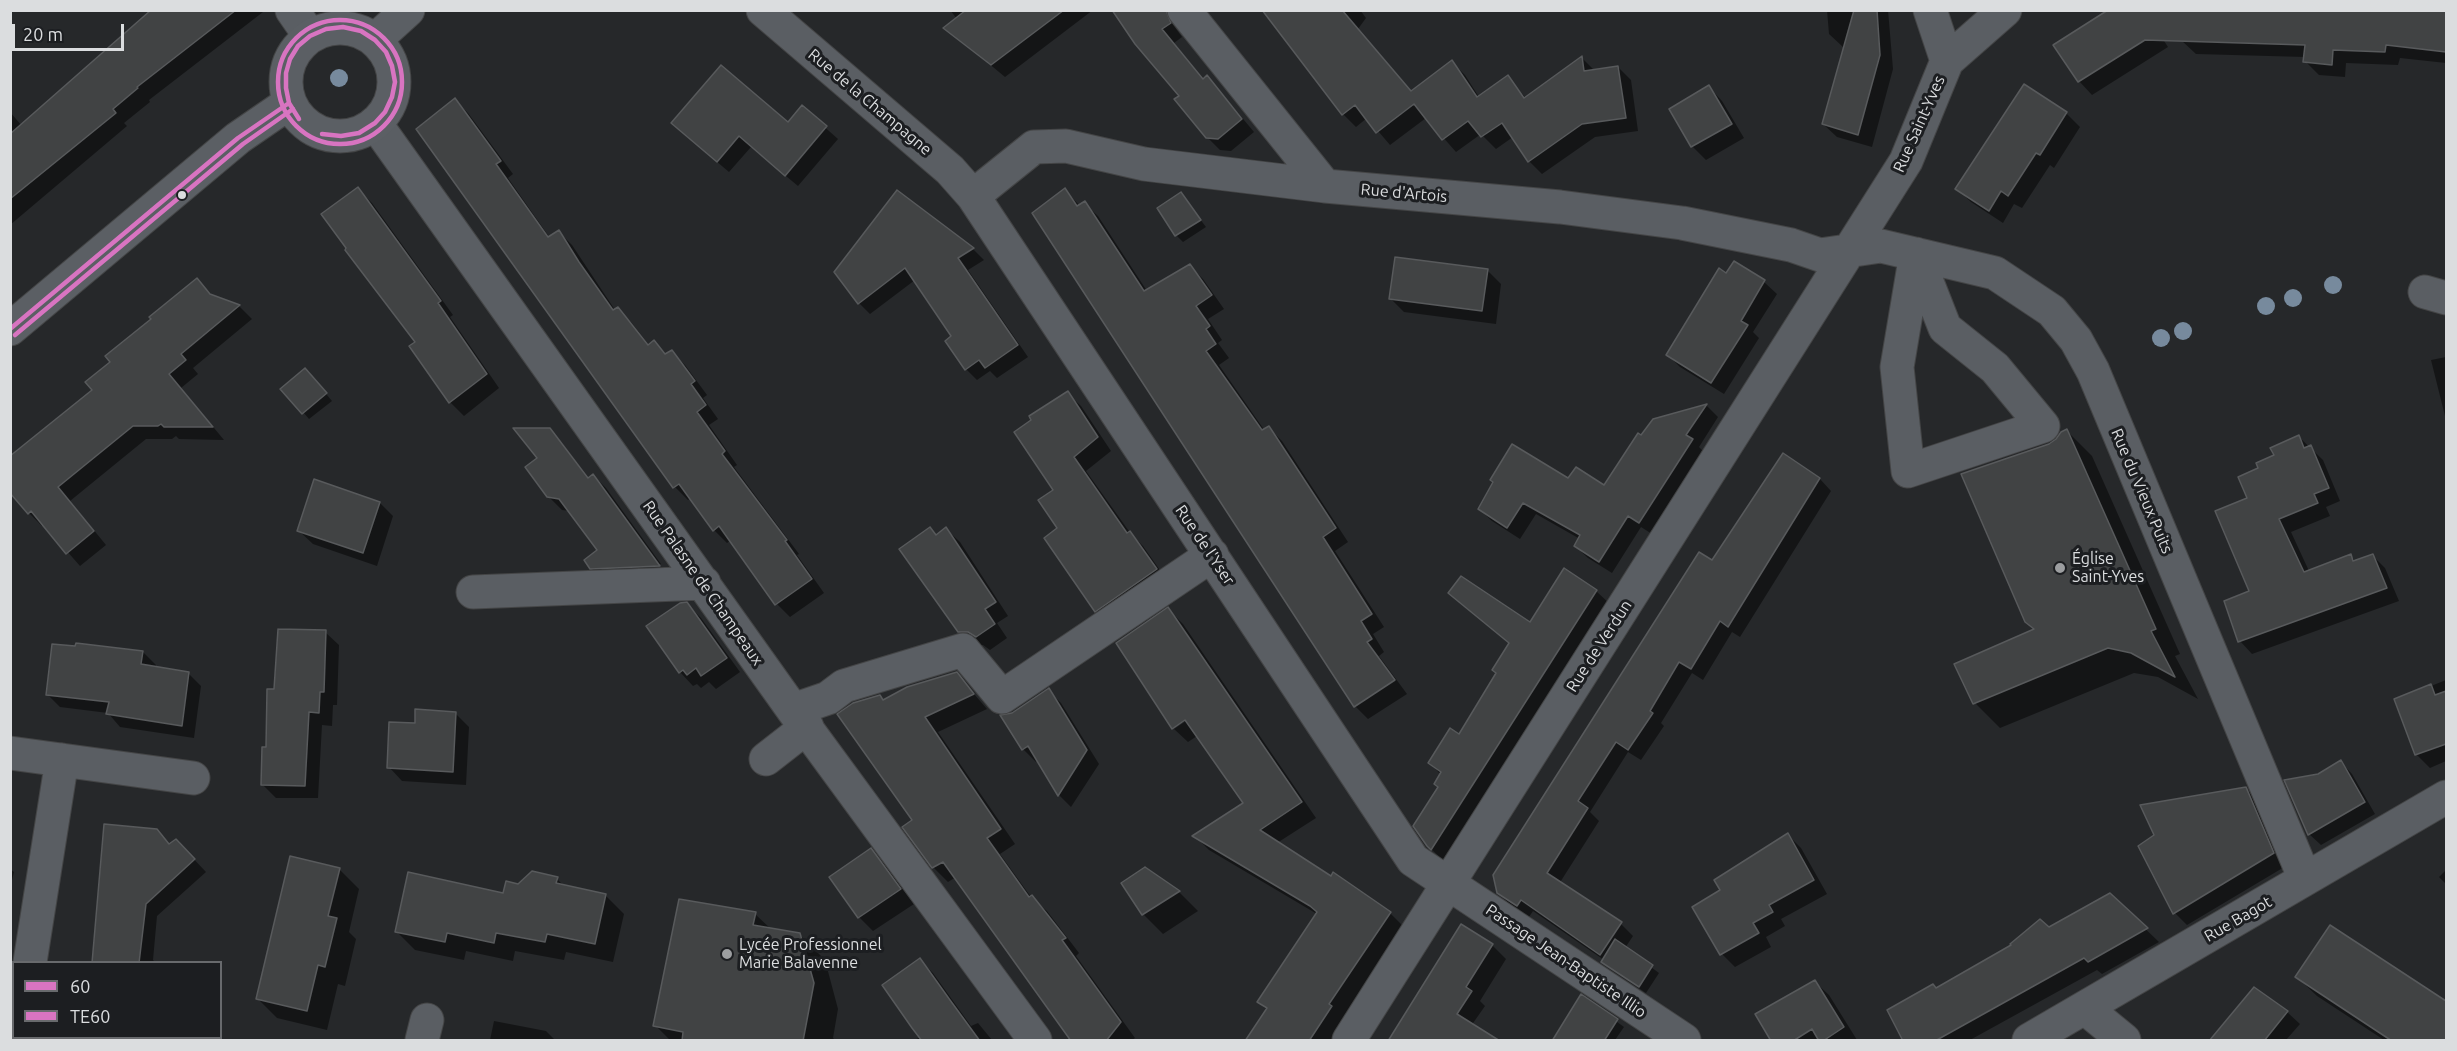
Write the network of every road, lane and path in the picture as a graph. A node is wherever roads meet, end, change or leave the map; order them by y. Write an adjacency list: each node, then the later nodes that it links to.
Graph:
1 (408, 10): 7 (main road)
2 (763, 10): 12 (street, Rue de la Champagne)
3 (1184, 10): 11 (street)
4 (1930, 10): 8 (street)
5 (2005, 10): 8 (street, Rue Saint-Yves)
6 (301, 23): 7 (main road); 9 (main road)
7 (375, 40): 10 (main road)
8 (1947, 61): 13 (street, Rue Saint-Yves)
9 (289, 103): 10 (main road); 15 (main road)
10 (375, 123): 17 (street, Rue Palasne de Champeaux)
11 (1325, 186): 12 (street, Rue d'Artois); 13 (street, Rue d'Artois)
12 (973, 196): 16 (street, Rue de l'Yser)
13 (1850, 251): 14 (street, Rue du Vieux Puits); 26 (street, Rue de Verdun)
14 (1916, 254): 14 (street); 25 (street, Rue du Vieux Puits)
15 (10, 329)
16 (1212, 555): 19 (street); 26 (street, Rue de l'Yser)
17 (704, 583): 18 (street); 19 (street, Rue Palasne de Champeaux)
18 (473, 592)
19 (800, 718): 21 (street); 29 (street, Rue Palasne de Champeaux)
20 (10, 753): 22 (street)
21 (766, 759)
22 (62, 760): 23 (street); 27 (street)
23 (193, 778)
24 (2446, 797): 25 (street, Rue Bagot)
25 (2305, 879): 28 (street, Rue Bagot)
26 (1448, 883): 30 (street, Rue de Verdun); 31 (street, Passage Jean-Baptiste Illio)
27 (30, 961)
28 (2085, 1008): 32 (street, Rue Bagot); 33 (street)
29 (1035, 1041)
30 (1349, 1041)
31 (1684, 1041)
32 (2029, 1041)
33 (2124, 1041)

